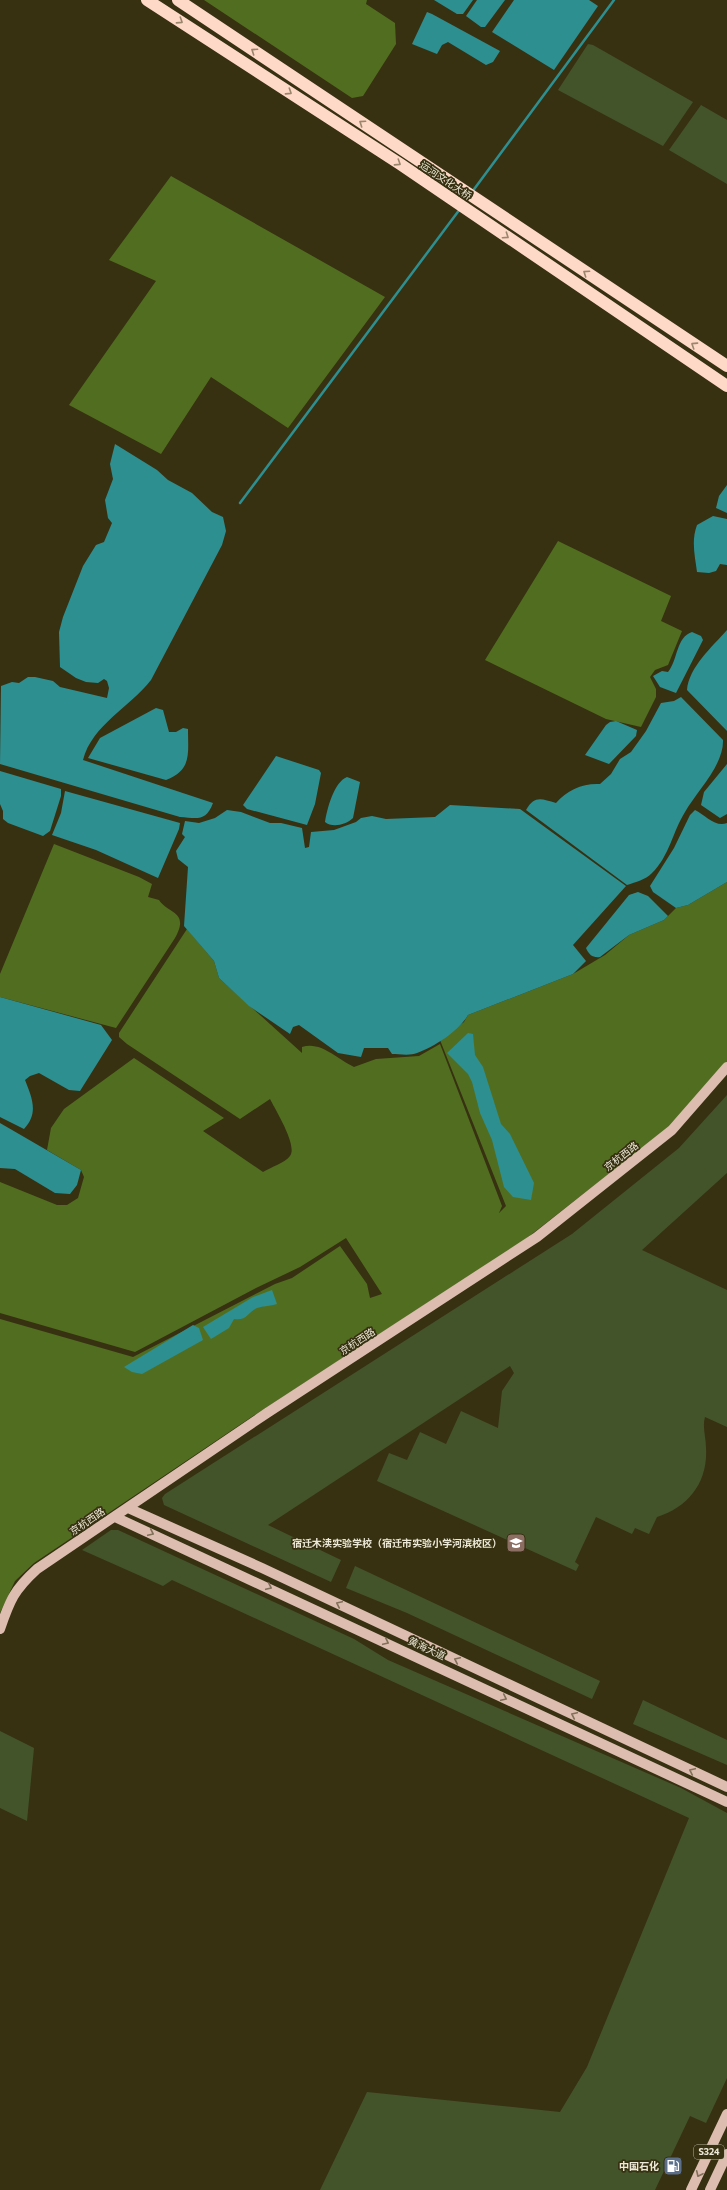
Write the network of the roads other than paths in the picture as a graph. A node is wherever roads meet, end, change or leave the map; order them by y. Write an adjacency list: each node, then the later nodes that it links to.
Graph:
1 (147, 0): 4 (highway, 运河文化大桥, one-way to 4)
2 (178, 0): 3 (highway, 运河文化大桥, one-way to 2)
3 (727, 366)
4 (727, 386)
5 (727, 1067): 6 (main road, 京杭西路)
6 (128, 1508): 7 (main road, 京杭西路); 9 (main road, 黄海大道, one-way to 6)
7 (115, 1516): 8 (main road, 京杭西路); 10 (main road, 黄海大道, one-way to 10)
8 (0, 1628)
9 (727, 1787)
10 (727, 1802)
11 (727, 2114): 13 (main road, S324, one-way to 13)
12 (727, 2154): 14 (main road, S324)
13 (691, 2190)
14 (710, 2190)

